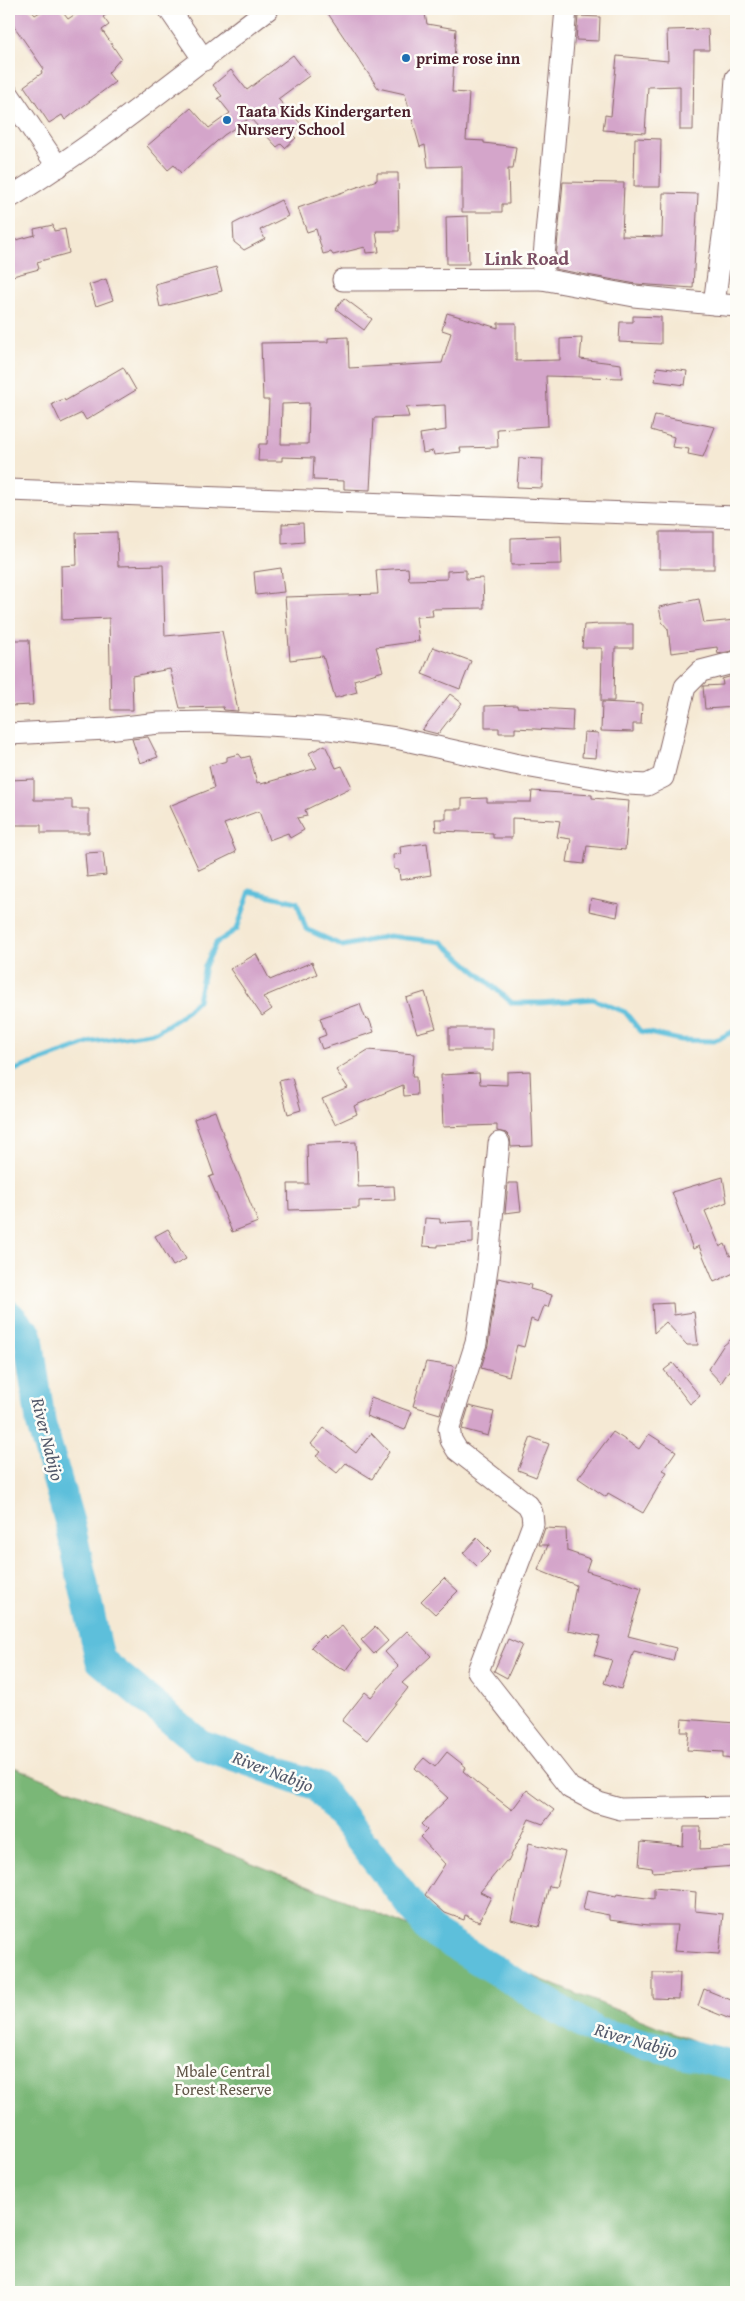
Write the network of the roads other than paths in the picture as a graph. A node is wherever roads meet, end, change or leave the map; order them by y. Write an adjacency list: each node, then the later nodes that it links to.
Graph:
1 (169, 9): 4 (street)
2 (268, 9): 4 (street)
3 (566, 9): 9 (street)
4 (204, 60): 7 (street)
5 (736, 78): 11 (street)
6 (9, 96): 7 (street)
7 (58, 167): 8 (street)
8 (9, 198)
9 (542, 279): 10 (street); 11 (street)
10 (343, 280)
11 (714, 304): 12 (street)
12 (736, 306)
13 (9, 490): 14 (street)
14 (736, 517)
15 (736, 662): 16 (street)
16 (9, 734)
17 (500, 1143): 18 (street)
18 (736, 1806)

